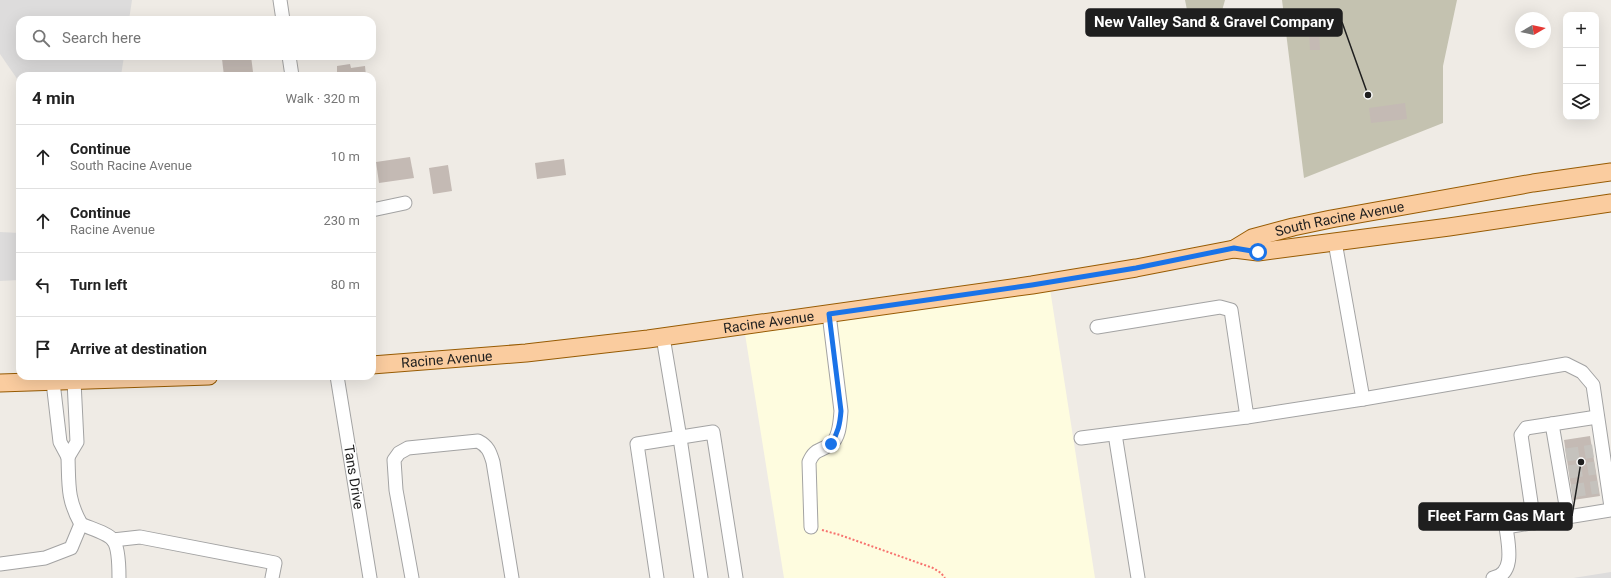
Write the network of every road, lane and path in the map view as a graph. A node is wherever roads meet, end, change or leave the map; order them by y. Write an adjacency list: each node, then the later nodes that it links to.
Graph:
1 (280, 0): 2 (street)
2 (282, 16)
3 (289, 60): 4 (street)
4 (291, 72)
5 (1611, 172): 10 (main road, South Racine Avenue)
6 (405, 203): 8 (street)
7 (1611, 203): 9 (main road, South Racine Avenue)
8 (376, 209)
9 (1335, 242): 10 (main road, South Racine Avenue); 20 (street)
10 (1234, 248): 11 (main road, Racine Avenue)
11 (829, 314): 13 (main road, Racine Avenue); 32 (street)
12 (1097, 326): 21 (street)
13 (664, 337): 14 (main road, Racine Avenue); 25 (street)
14 (376, 365)
15 (101, 380): 17 (main road)
16 (338, 380): 37 (street, Tans Drive)
17 (74, 381): 18 (main road); 27 (street)
18 (53, 382): 19 (main road); 27 (street)
19 (0, 383)
20 (1363, 398): 21 (street); 22 (street)
21 (1247, 417): 24 (street)
22 (1597, 417): 23 (street); 28 (street)
23 (1552, 424): 29 (street); 30 (street)
24 (1114, 434): 26 (street); 44 (street)
25 (680, 438): 40 (street); 41 (street); 42 (street)
26 (1081, 438)
27 (68, 457): 31 (street)
28 (1611, 509): 29 (street)
29 (1568, 517): 30 (street)
30 (1534, 523): 45 (street)
31 (81, 524): 33 (street); 34 (street)
32 (811, 527): 43 (path)
33 (113, 540): 35 (street); 36 (street)
34 (0, 564)
35 (119, 578)
36 (272, 578)
37 (370, 578)
38 (412, 578): 39 (street)
39 (512, 578)
40 (656, 578)
41 (701, 578)
42 (736, 578)
43 (945, 578)
44 (1138, 578)
45 (1493, 578)

